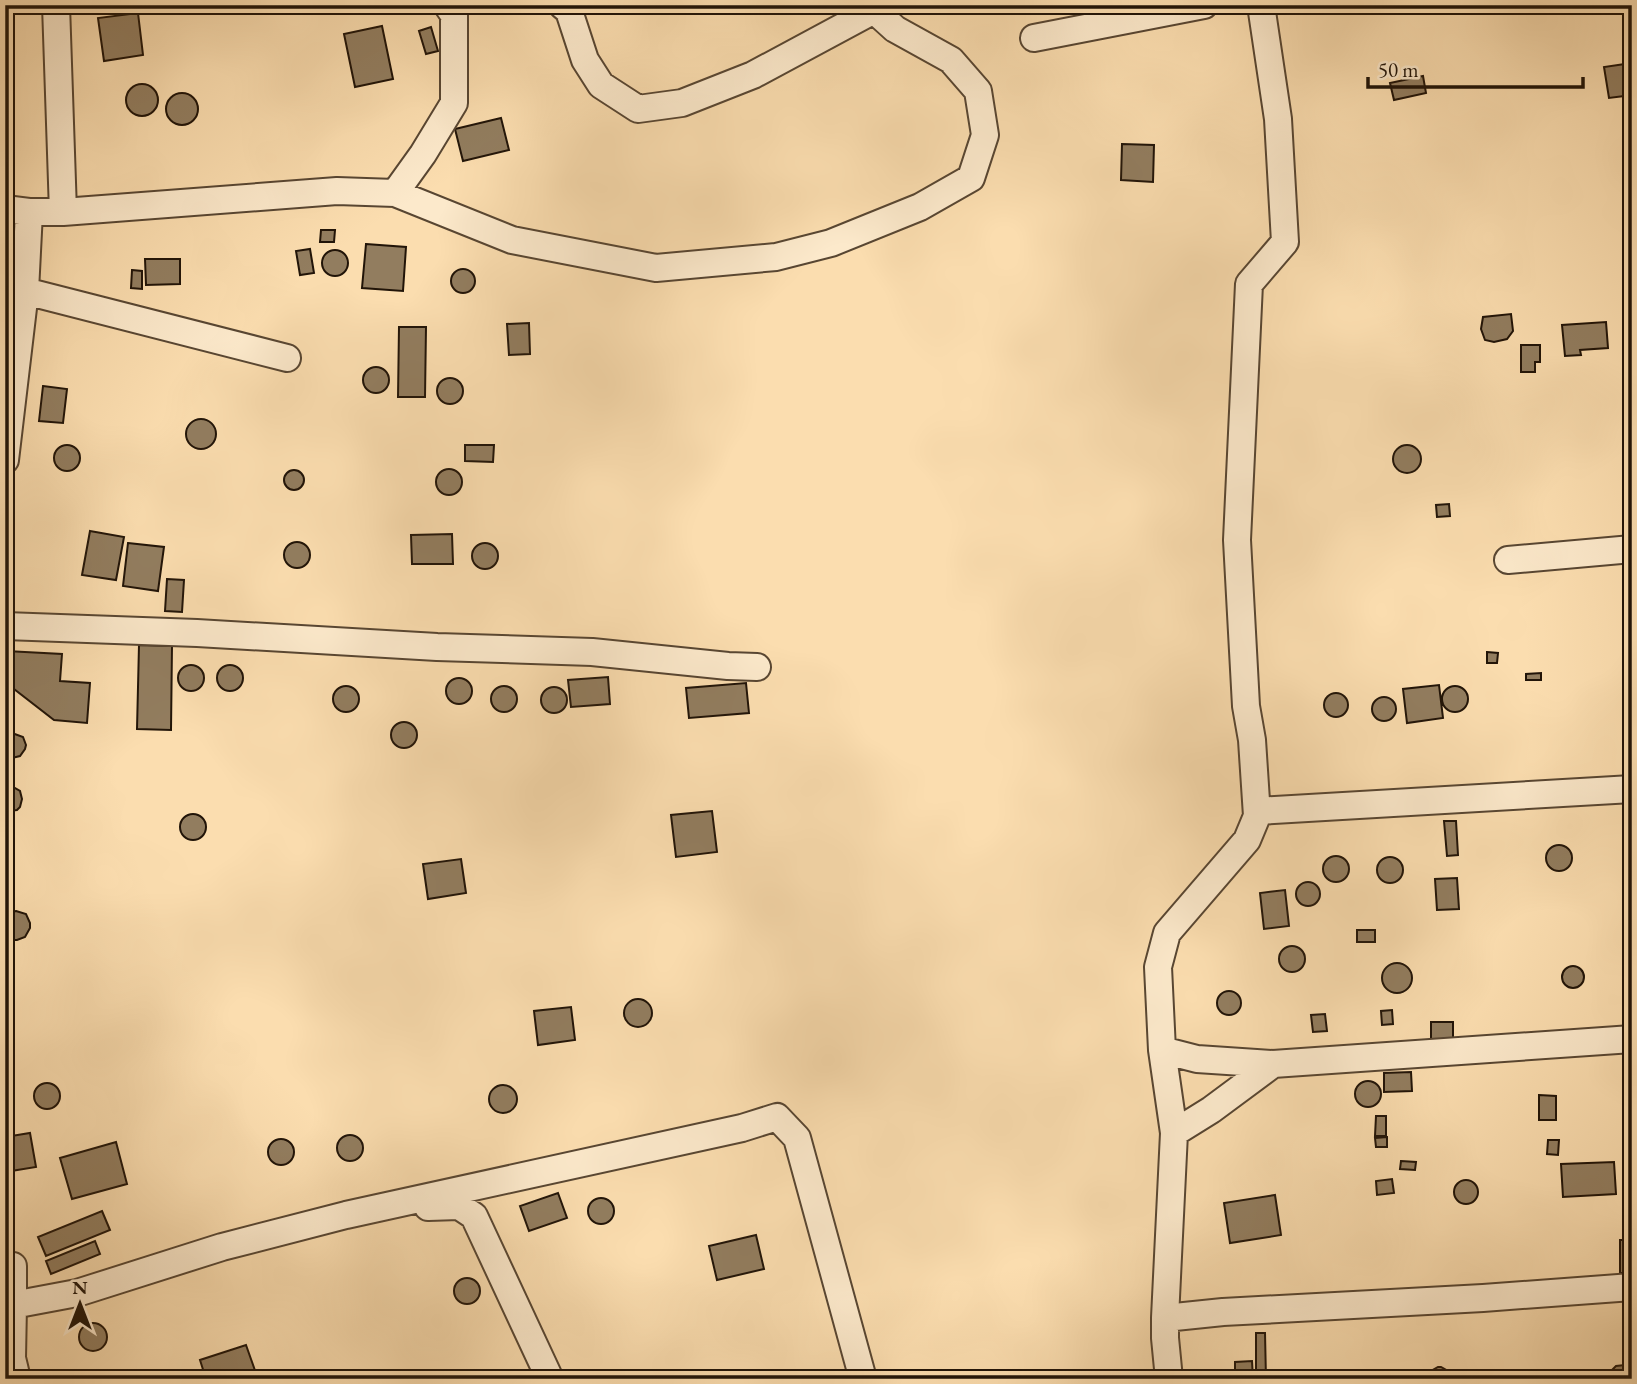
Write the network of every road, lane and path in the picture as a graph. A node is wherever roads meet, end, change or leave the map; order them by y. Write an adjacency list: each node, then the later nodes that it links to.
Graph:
1 (56, 5): 10 (street)
2 (562, 5): 5 (street)
3 (1204, 5): 7 (street)
4 (1261, 5): 19 (street)
5 (873, 7): 8 (street)
6 (456, 9): 8 (street)
7 (1034, 38)
8 (395, 193): 10 (street)
9 (17, 210): 10 (street); 11 (street)
10 (62, 212)
11 (25, 291): 12 (street); 13 (street)
12 (287, 358)
13 (5, 460)
14 (1632, 549): 15 (street)
15 (1508, 560)
16 (5, 626): 17 (street)
17 (757, 667)
18 (1632, 789): 19 (street)
19 (1257, 811): 21 (street)
20 (1632, 1039): 22 (street)
21 (1162, 1050): 22 (street); 23 (street)
22 (1273, 1065): 23 (street)
23 (1174, 1133): 28 (street)
24 (346, 1215): 27 (street); 30 (street); 31 (street)
25 (13, 1266): 27 (street)
26 (1632, 1287): 28 (street)
27 (13, 1304): 29 (street)
28 (1165, 1318): 32 (street)
29 (17, 1379)
30 (551, 1379)
31 (863, 1379)
32 (1169, 1379)

